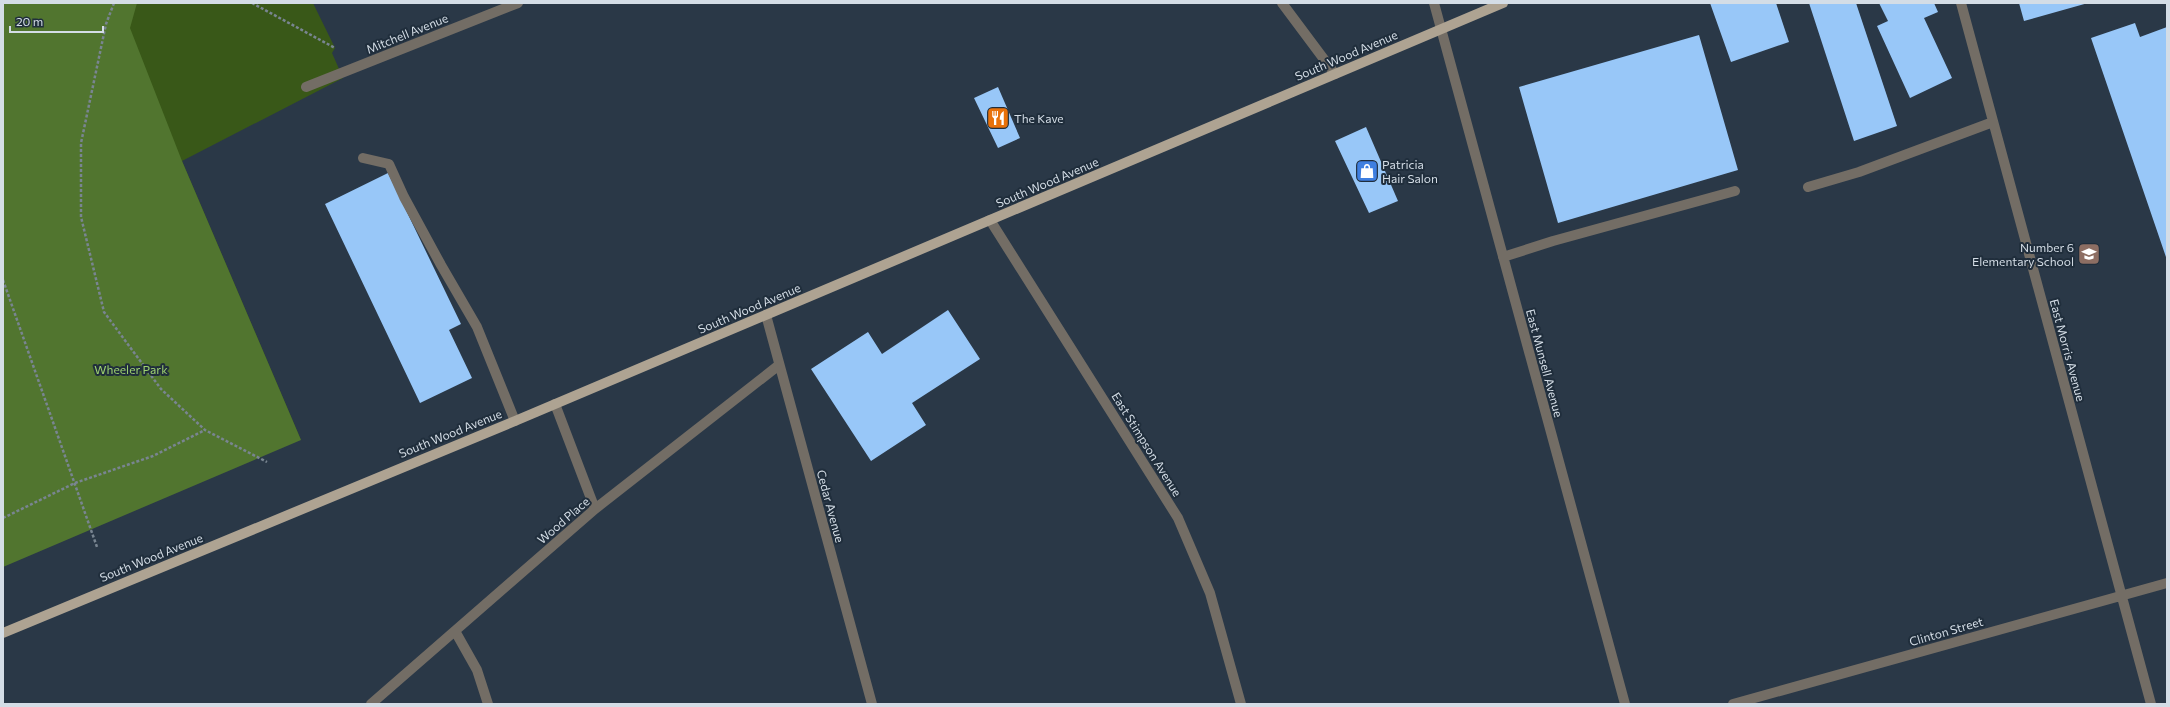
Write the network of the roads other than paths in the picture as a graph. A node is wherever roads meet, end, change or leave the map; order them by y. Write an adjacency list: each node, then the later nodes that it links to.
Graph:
1 (518, 3): 8 (street, Mitchell Avenue)
2 (1282, 3): 7 (street)
3 (1434, 3): 6 (street, East Munsell Avenue)
4 (1503, 3): 6 (main road, South Wood Avenue)
5 (1960, 3): 9 (street, East Morris Avenue)
6 (1441, 29): 7 (main road, South Wood Avenue); 14 (street, East Munsell Avenue)
7 (1335, 74): 13 (main road, South Wood Avenue)
8 (306, 87)
9 (1993, 122): 11 (street); 21 (street, East Morris Avenue)
10 (363, 158): 18 (street)
11 (1808, 187)
12 (1735, 191): 14 (street)
13 (988, 221): 15 (main road, South Wood Avenue); 27 (street, East Stimpson Avenue)
14 (1503, 257): 28 (street, East Munsell Avenue)
15 (766, 314): 16 (street, Cedar Avenue); 17 (main road, South Wood Avenue)
16 (779, 365): 19 (street, Wood Place); 26 (street, Cedar Avenue)
17 (554, 404): 18 (main road, South Wood Avenue); 19 (street)
18 (515, 421): 23 (main road, South Wood Avenue)
19 (595, 509): 22 (street, Wood Place)
20 (2167, 583): 21 (street, Clinton Street)
21 (2121, 595): 29 (street, Clinton Street); 30 (street, East Morris Avenue)
22 (455, 631): 24 (street, Wood Place); 25 (street)
23 (3, 633)
24 (371, 704)
25 (488, 704)
26 (872, 704)
27 (1241, 704)
28 (1624, 704)
29 (1733, 704)
30 (2151, 704)

